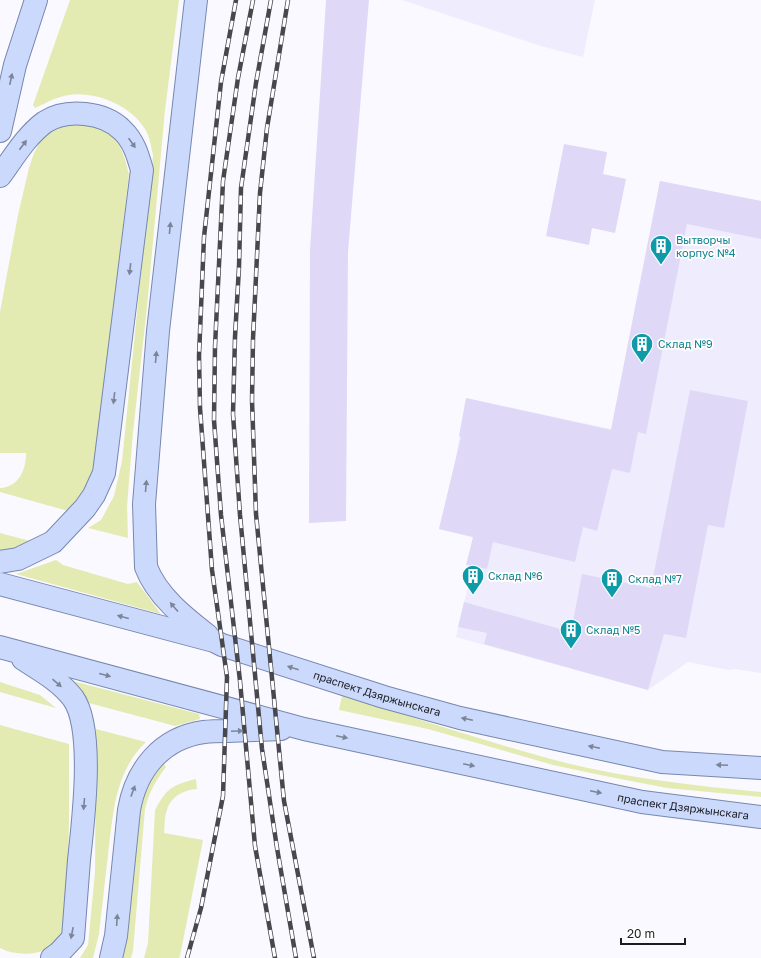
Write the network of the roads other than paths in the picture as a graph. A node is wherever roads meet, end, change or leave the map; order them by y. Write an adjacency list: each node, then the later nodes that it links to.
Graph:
1 (36, 0): 3 (main road, one-way to 1)
2 (196, 0): 7 (main road, one-way to 2)
3 (0, 131)
4 (0, 176): 5 (main road, one-way to 5)
5 (0, 562)
6 (0, 584): 7 (main road, праспект Дзяржынскага, one-way to 6)
7 (214, 641): 10 (main road, праспект Дзяржынскага, one-way to 7)
8 (0, 648): 9 (main road, праспект Дзяржынскага, one-way to 9); 12 (main road, one-way to 12)
9 (304, 729): 11 (main road, праспект Дзяржынскага, one-way to 11); 13 (main road, one-way to 9)
10 (761, 768)
11 (761, 817)
12 (52, 958)
13 (111, 958)

